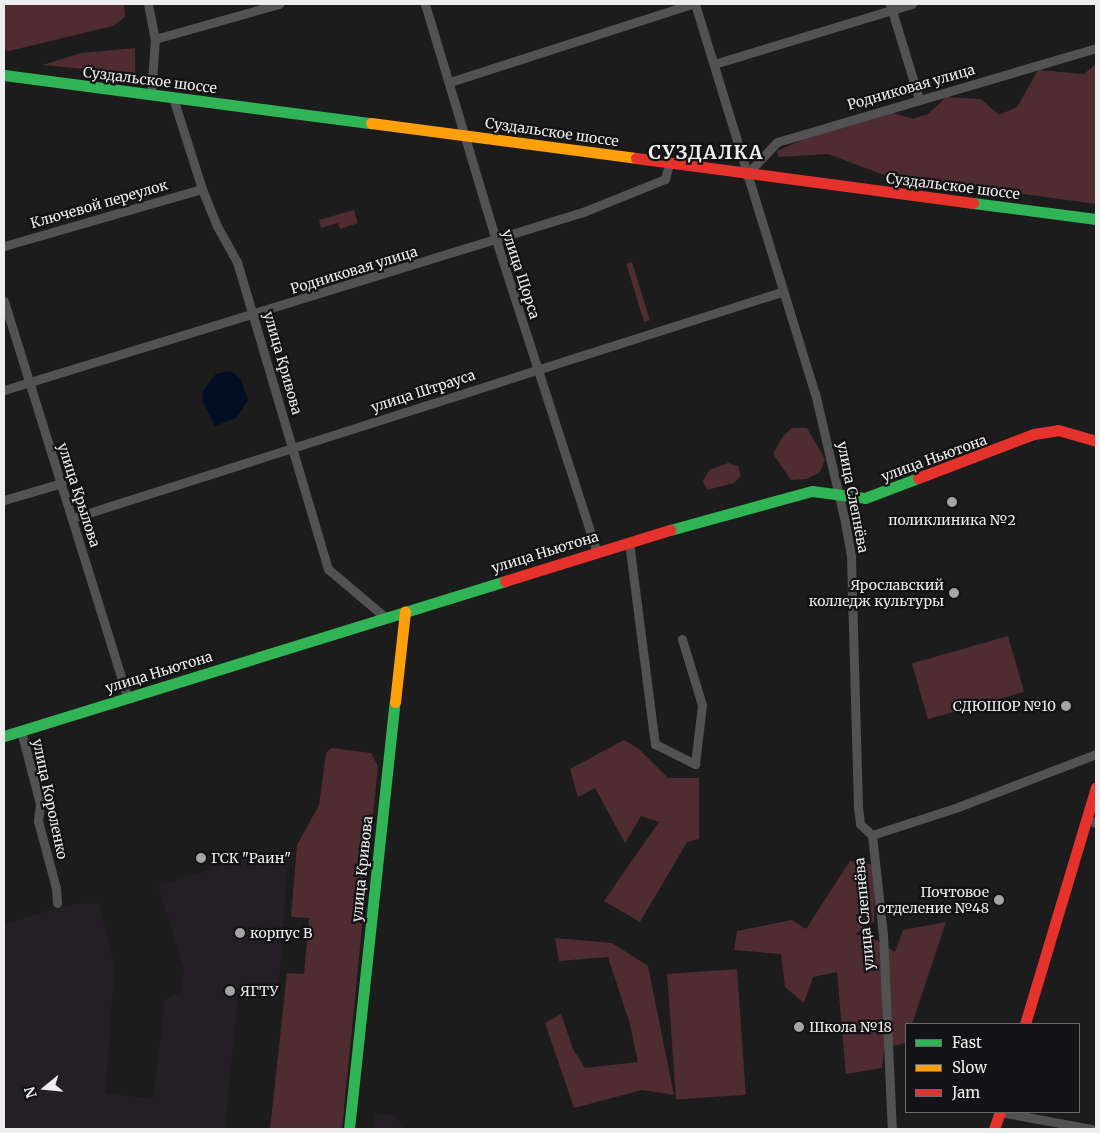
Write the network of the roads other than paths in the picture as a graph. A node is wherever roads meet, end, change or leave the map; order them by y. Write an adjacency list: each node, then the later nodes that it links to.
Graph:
1 (148, 4): 7 (street)
2 (279, 4): 7 (street)
3 (425, 4): 11 (street, улица Щорса)
4 (694, 4): 9 (street, улица Слепнёва); 11 (street)
5 (912, 4): 6 (street)
6 (891, 7): 9 (street); 14 (street)
7 (155, 39): 12 (street)
8 (1096, 48): 14 (street, Родниковая улица)
9 (714, 64): 17 (street, улица Слепнёва)
10 (4, 75): 12 (street, Суздальское шоссе)
11 (450, 82): 15 (street, улица Щорса)
12 (151, 95): 13 (street, Суздальское шоссе)
13 (173, 98): 15 (street, Суздальское шоссе); 18 (street, улица Кривова)
14 (919, 99): 17 (street, Родниковая улица)
15 (464, 136): 16 (street, Суздальское шоссе); 20 (street, улица Щорса)
16 (669, 164): 17 (street, Суздальское шоссе); 20 (street, Родниковая улица)
17 (746, 175): 19 (street, Суздальское шоссе); 22 (street, улица Слепнёва)
18 (202, 189): 21 (street, Ключевой переулок); 24 (street, улица Кривова)
19 (1096, 220)
20 (496, 240): 24 (street, Родниковая улица); 25 (street, улица Щорса)
21 (4, 246)
22 (781, 292): 25 (street, улица Штрауса); 31 (street, улица Слепнёва)
23 (4, 301): 26 (street, улица Крылова)
24 (254, 316): 26 (street, Родниковая улица); 29 (street, улица Кривова)
25 (537, 368): 29 (street, улица Штрауса); 35 (street, улица Щорса)
26 (29, 384): 27 (street, Родниковая улица); 30 (street, улица Крылова)
27 (4, 390)
28 (1096, 441): 31 (street, улица Ньютона)
29 (292, 448): 33 (street, улица Штрауса); 37 (street, улица Кривова)
30 (62, 483): 32 (street); 33 (street, улица Крылова)
31 (840, 497): 34 (street, улица Ньютона); 45 (street, улица Слепнёва)
32 (4, 500)
33 (73, 518): 39 (street, улица Крылова)
34 (629, 542): 35 (street, улица Ньютона); 38 (street)
35 (596, 552): 36 (street, улица Ньютона)
36 (405, 612): 37 (street, улица Ньютона); 50 (street, улица Кривова)
37 (386, 618): 39 (street, улица Ньютона)
38 (682, 639)
39 (127, 697): 40 (street, улица Ньютона)
40 (21, 731): 41 (street, улица Ньютона); 46 (street, улица Короленко)
41 (5, 733)
42 (1096, 754): 45 (street)
43 (1096, 787): 44 (street)
44 (1092, 821): 47 (street)
45 (872, 835): 51 (street, улица Слепнёва)
46 (57, 903)
47 (1025, 1023)
48 (1000, 1113): 52 (street)
49 (1005, 1113): 53 (street)
50 (349, 1129)
51 (892, 1129)
52 (994, 1129)
53 (1092, 1129)

